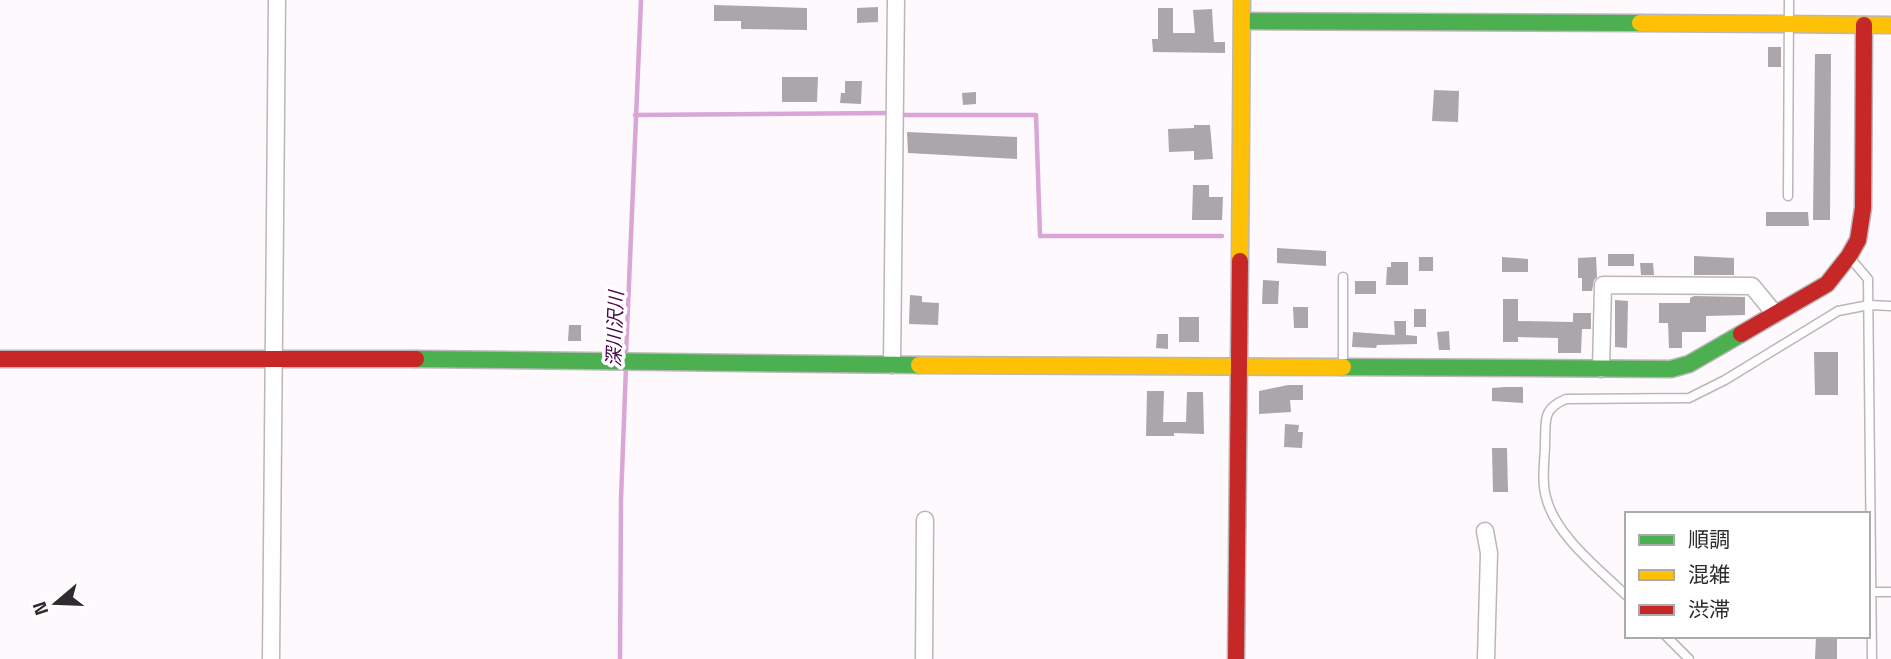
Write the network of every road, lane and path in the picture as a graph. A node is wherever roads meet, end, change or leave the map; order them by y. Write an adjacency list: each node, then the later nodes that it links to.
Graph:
1 (277, 0): 15 (street)
2 (897, 0): 17 (street)
3 (1242, 0): 5 (street)
4 (1789, 0): 6 (lane)
5 (1242, 21): 6 (street); 18 (street)
6 (1789, 25): 7 (street); 9 (lane)
7 (1864, 25): 8 (street); 10 (street)
8 (1891, 25)
9 (1788, 196)
10 (1849, 256): 12 (lane); 14 (street)
11 (1343, 276): 19 (lane)
12 (1868, 305): 13 (lane); 21 (lane); 26 (lane)
13 (1891, 306)
14 (1775, 314): 20 (street); 20 (street)
15 (274, 358): 16 (street); 17 (street); 28 (street)
16 (0, 359)
17 (892, 365): 18 (street)
18 (1238, 366): 19 (street); 30 (street)
19 (1343, 368): 20 (street)
20 (1601, 369)
21 (1869, 512)
22 (925, 520): 29 (street)
23 (1485, 531): 31 (street)
24 (1870, 592): 25 (lane); 33 (lane)
25 (1891, 592)
26 (1625, 594)
27 (1668, 638): 32 (lane)
28 (271, 659)
29 (924, 659)
30 (1236, 659)
31 (1486, 659)
32 (1689, 659)
33 (1872, 659)

